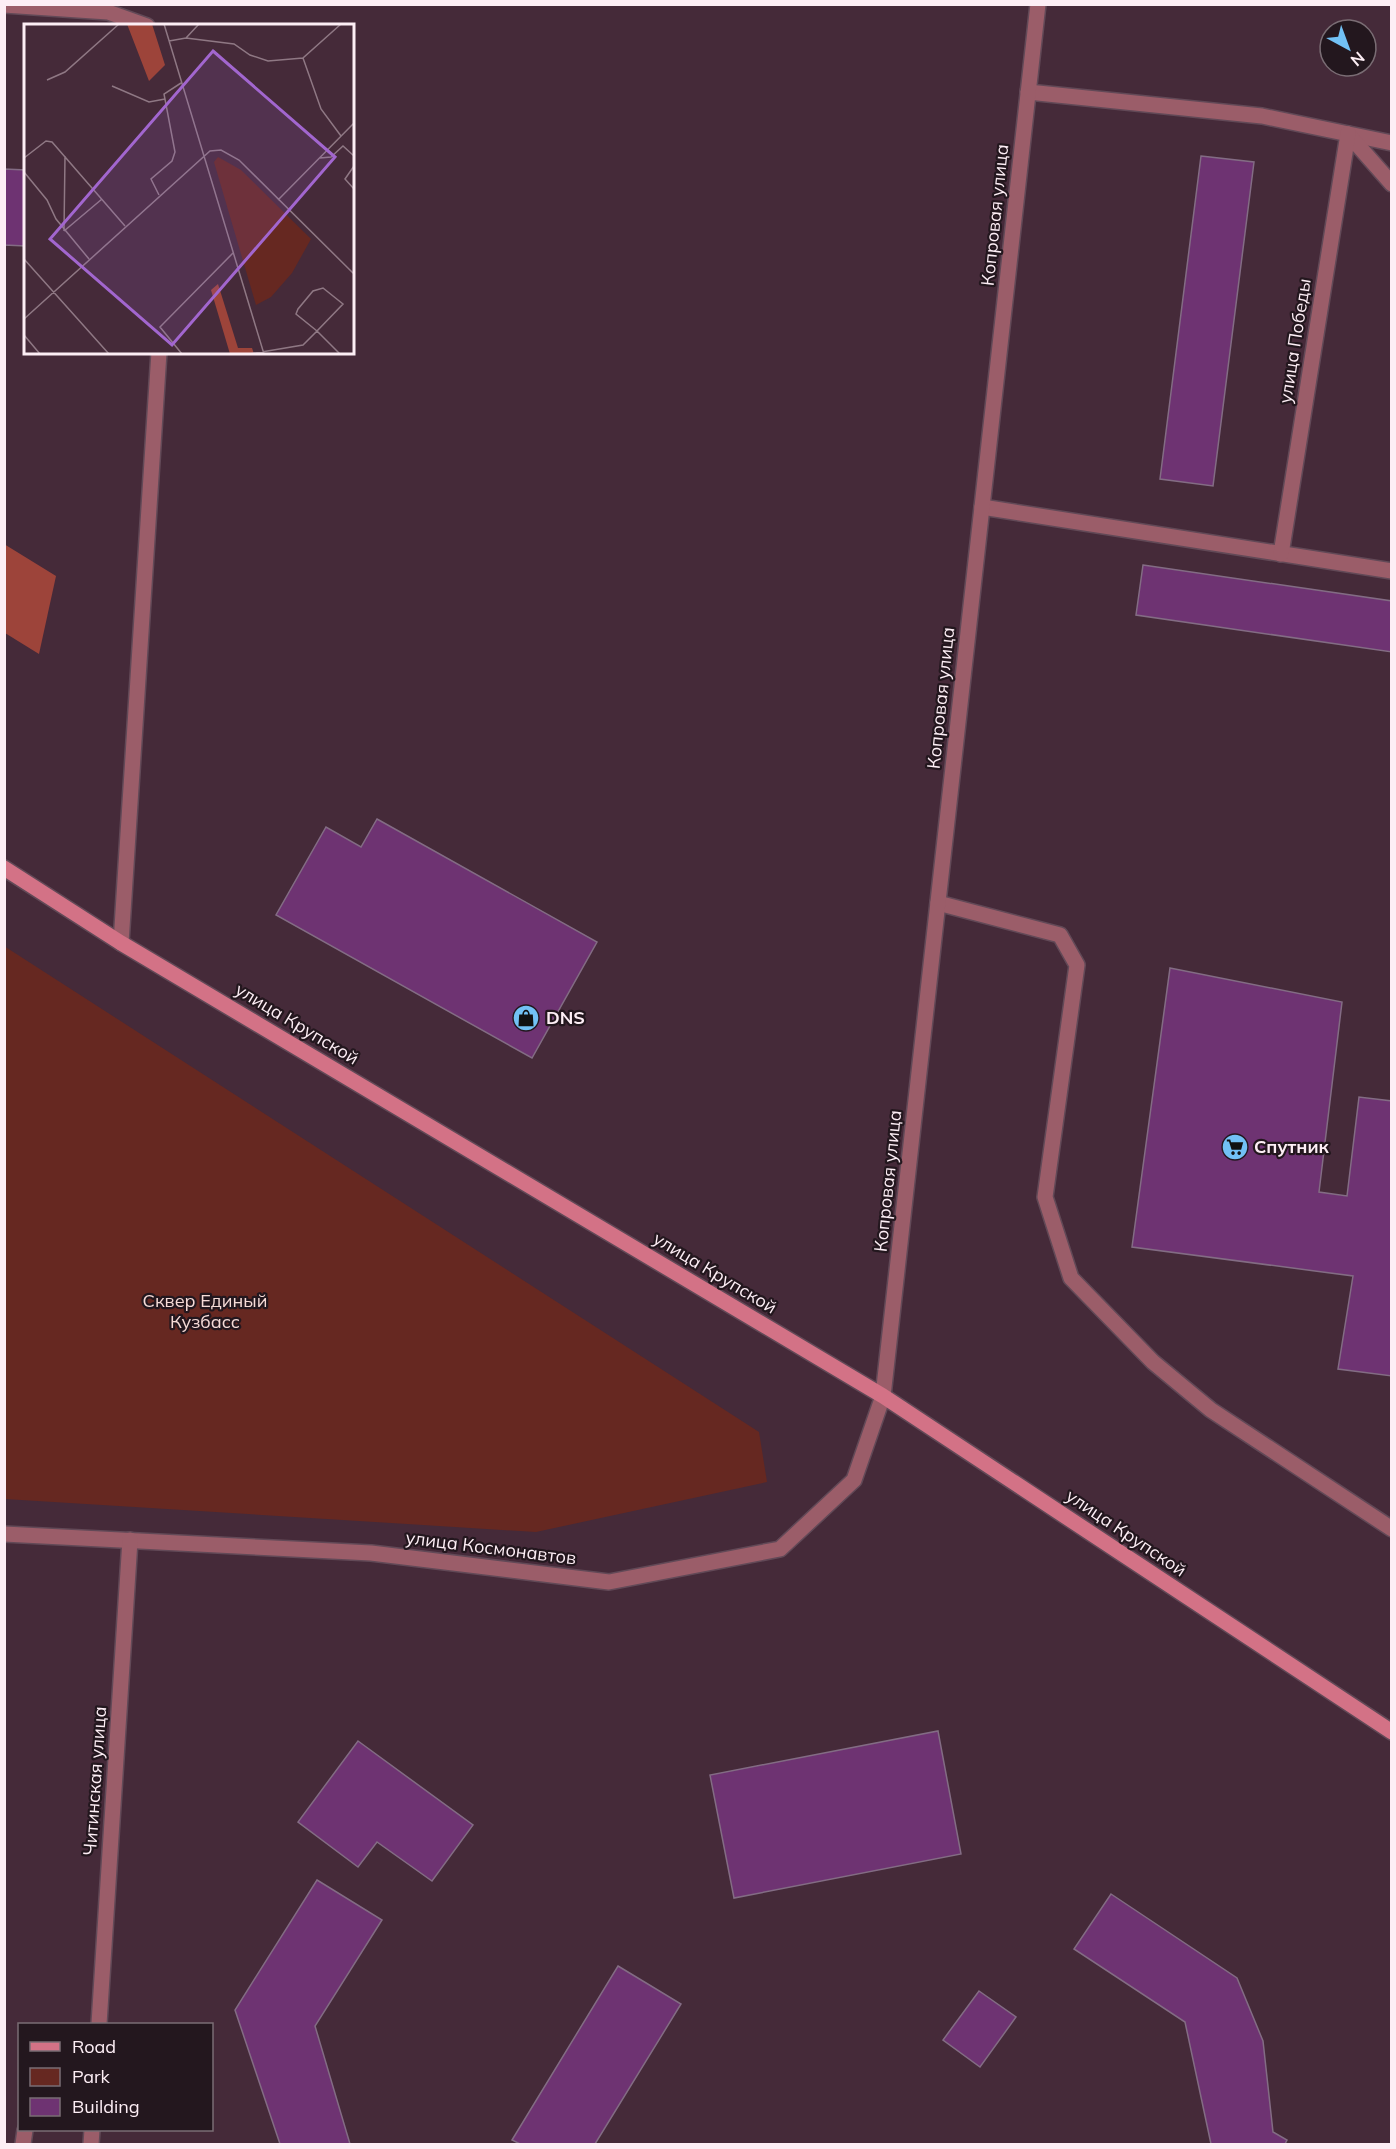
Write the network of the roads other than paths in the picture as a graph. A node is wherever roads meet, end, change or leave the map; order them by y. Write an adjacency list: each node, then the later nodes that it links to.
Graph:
1 (1038, 4): 4 (street, Копровая улица)
2 (4, 5): 3 (street)
3 (141, 24)
4 (1028, 92): 5 (street); 9 (street, Копровая улица)
5 (1348, 134): 6 (street); 7 (street); 10 (street, улица Победы)
6 (1392, 143)
7 (1392, 184)
8 (159, 354): 14 (street)
9 (982, 507): 10 (street); 13 (street, Копровая улица)
10 (1281, 554): 11 (street)
11 (1392, 571)
12 (4, 868): 14 (street, улица Крупской)
13 (938, 903): 15 (street, Копровая улица); 16 (street)
14 (121, 943): 15 (street, улица Крупской)
15 (883, 1396): 18 (street, улица Космонавтов); 19 (street, улица Крупской)
16 (1392, 1529)
17 (4, 1534): 18 (street, улица Космонавтов)
18 (130, 1540): 20 (street, Читинская улица)
19 (1392, 1732)
20 (99, 2023)

